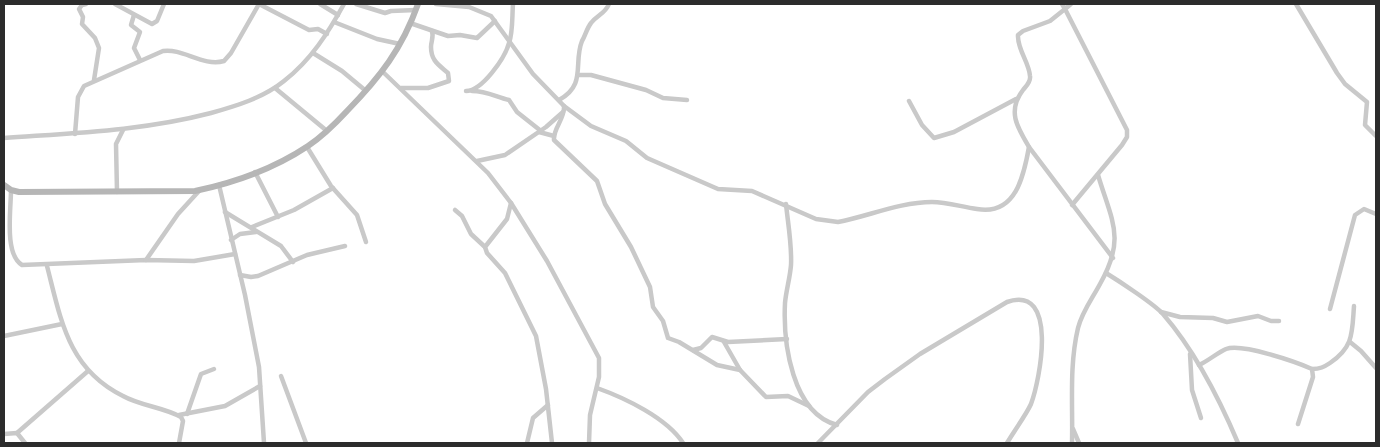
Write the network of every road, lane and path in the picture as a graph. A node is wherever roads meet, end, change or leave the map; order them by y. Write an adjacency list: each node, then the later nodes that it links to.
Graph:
1 (86, 4): 31 (street)
2 (114, 4): 18 (street)
3 (164, 4): 18 (street)
4 (252, 4): 16 (street)
5 (259, 4): 16 (street); 24 (street)
6 (320, 4): 19 (street)
7 (344, 4): 19 (street)
8 (356, 4): 15 (street)
9 (436, 4): 20 (street)
10 (513, 4): 25 (street)
11 (609, 4): 30 (street)
12 (1062, 4): 17 (street)
13 (1072, 4): 17 (street)
14 (1296, 4): 45 (street)
15 (417, 7): 22 (street)
16 (256, 9): 28 (street)
17 (1065, 9): 35 (street); 51 (street)
18 (134, 15): 28 (street)
19 (338, 15): 21 (street)
20 (495, 21): 23 (street); 25 (street)
21 (334, 22): 24 (street); 26 (street)
22 (410, 23): 23 (street); 26 (street)
23 (432, 31): 33 (street)
24 (327, 34): 27 (street)
25 (509, 43): 36 (street); 42 (street)
26 (400, 44): 29 (street)
27 (313, 53): 32 (street); 34 (street)
28 (140, 60): 31 (street)
29 (383, 72): 33 (street); 34 (street)
30 (578, 75): 36 (street); 37 (street)
31 (94, 80): 43 (street)
32 (276, 88): 40 (street); 41 (street)
33 (401, 88): 49 (street)
34 (366, 91): 41 (street)
35 (1017, 98): 38 (street); 48 (street)
36 (559, 100): 39 (street)
37 (687, 100)
38 (909, 101)
39 (564, 108): 42 (street); 44 (street); 59 (street)
40 (123, 130): 43 (street); 57 (street)
41 (327, 131): 47 (street)
42 (540, 132): 44 (street); 49 (street)
43 (75, 134): 46 (street)
44 (554, 136): 86 (street)
45 (1376, 136)
46 (4, 138)
47 (307, 147): 50 (street); 54 (street)
48 (1029, 147): 59 (street); 60 (street)
49 (477, 161): 58 (street)
50 (255, 172): 53 (street); 64 (street)
51 (1098, 175): 60 (street); 71 (street)
52 (4, 185): 55 (street)
53 (219, 185): 56 (street); 62 (street)
54 (333, 188): 64 (street); 67 (street)
55 (11, 190): 57 (street); 74 (street)
56 (200, 190): 57 (street); 72 (street)
57 (117, 192)
58 (511, 203): 69 (street); 96 (street)
59 (786, 204): 83 (street)
60 (1072, 205): 71 (street)
61 (455, 210): 69 (street)
62 (225, 212): 65 (street); 66 (street)
63 (1376, 214): 78 (street)
64 (278, 217): 65 (street)
65 (254, 229): 66 (street); 73 (street)
66 (231, 240): 70 (street)
67 (366, 242)
68 (345, 246): 73 (street)
69 (485, 247): 97 (street)
70 (235, 254): 72 (street); 76 (street)
71 (1113, 258): 75 (street)
72 (146, 260): 74 (street)
73 (293, 262): 76 (street)
74 (48, 266): 81 (street)
75 (1106, 274): 79 (street); 104 (street)
76 (240, 275): 95 (street)
77 (1354, 306): 85 (street)
78 (1330, 309)
79 (1162, 312): 80 (street); 87 (street)
80 (1279, 321)
81 (62, 324): 82 (street); 93 (street)
82 (4, 336)
83 (787, 339): 84 (street); 98 (street)
84 (724, 342): 86 (street); 92 (street)
85 (1350, 342): 89 (street); 91 (street)
86 (692, 350): 92 (street)
87 (1190, 352): 88 (street); 101 (street)
88 (1199, 365): 91 (street); 119 (street)
89 (1376, 368)
90 (214, 369): 99 (street)
91 (1312, 369): 102 (street)
92 (740, 370): 98 (street)
93 (88, 371): 100 (street); 105 (street)
94 (281, 376): 110 (street)
95 (260, 386): 99 (street); 109 (street)
96 (597, 388): 113 (street); 114 (street)
97 (548, 405): 111 (street); 112 (street)
98 (810, 406): 103 (street)
99 (187, 414): 100 (street)
100 (179, 415): 108 (street)
101 (1201, 418)
102 (1298, 424)
103 (837, 425): 115 (street); 116 (street)
104 (1072, 428): 117 (street); 118 (street)
105 (17, 433): 106 (street); 107 (street)
106 (4, 434)
107 (26, 443)
108 (179, 443)
109 (264, 443)
110 (306, 443)
111 (527, 443)
112 (552, 443)
113 (588, 443)
114 (683, 443)
115 (818, 443)
116 (1008, 443)
117 (1072, 443)
118 (1080, 443)
119 (1238, 443)

